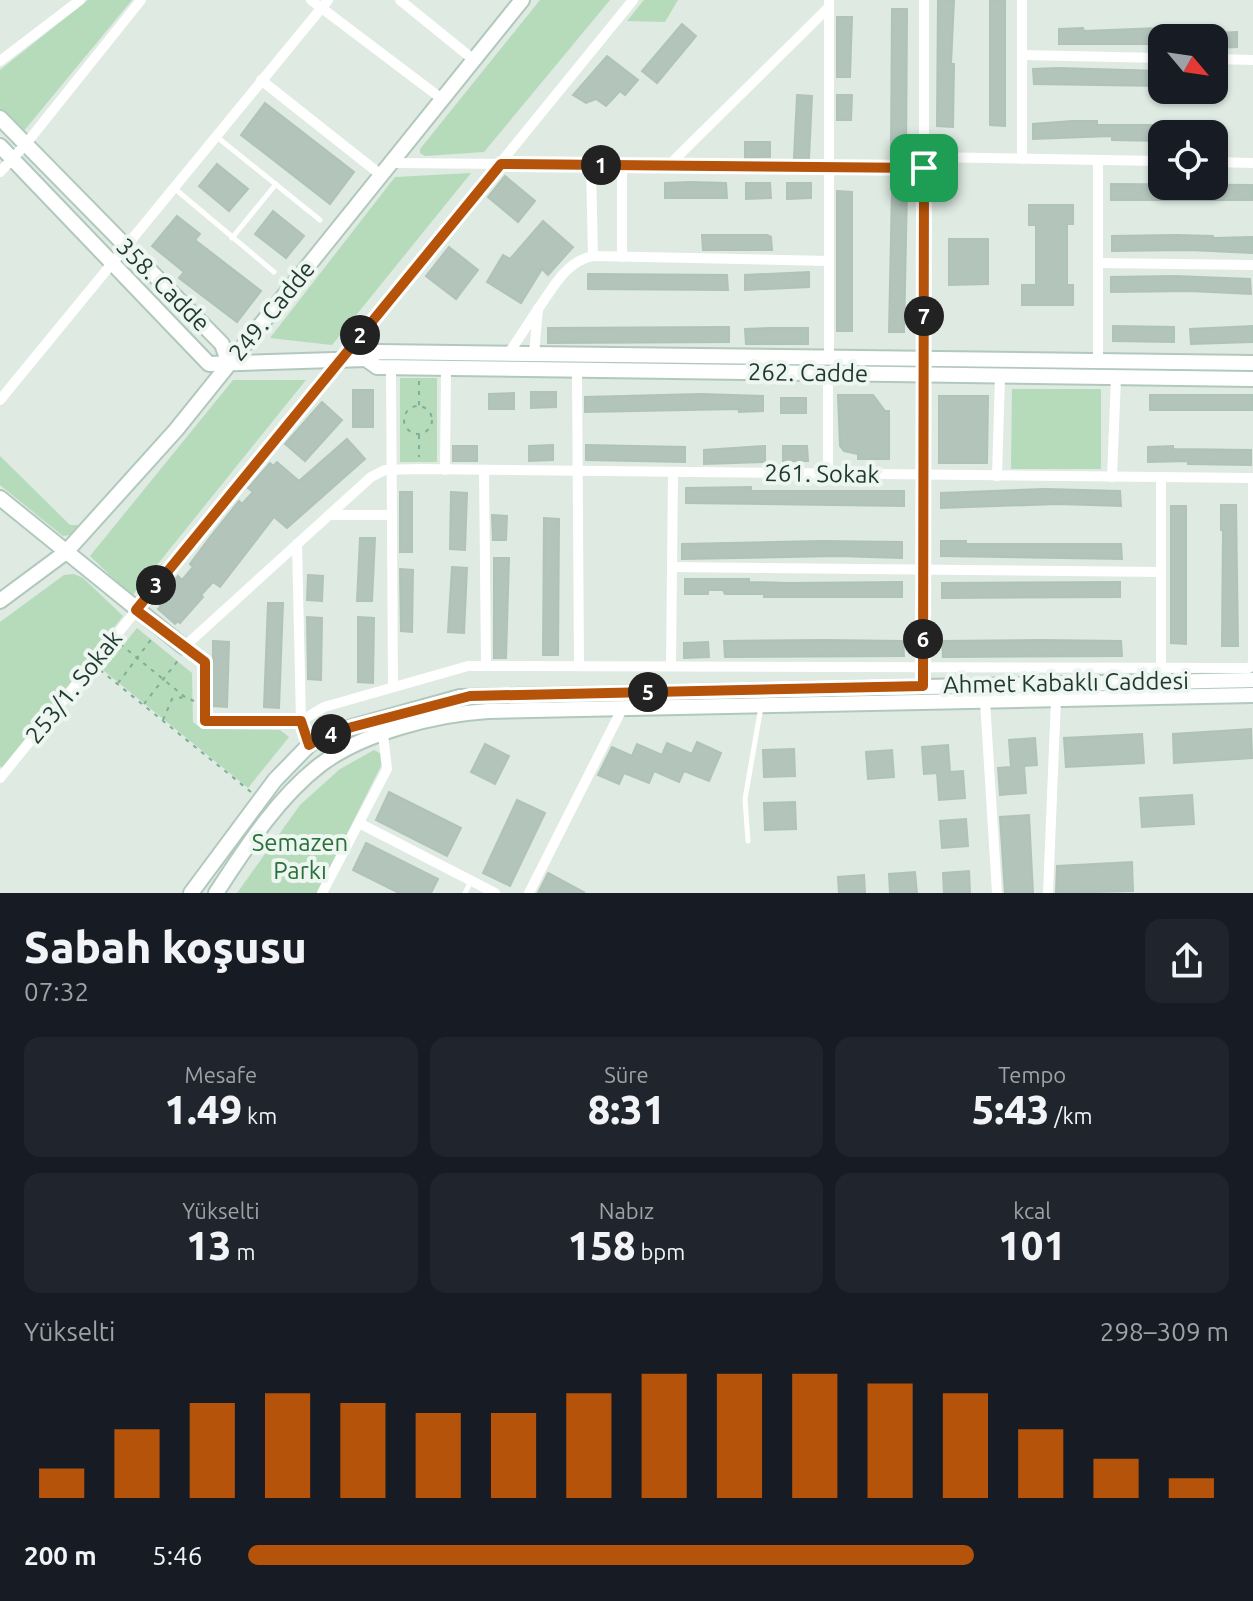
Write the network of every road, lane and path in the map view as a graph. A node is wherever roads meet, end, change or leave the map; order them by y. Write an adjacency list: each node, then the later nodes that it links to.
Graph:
1 (80, 0): 16 (street)
2 (141, 0): 21 (street)
3 (311, 0): 10 (street)
4 (400, 0): 14 (street)
5 (522, 0): 14 (street, 249. Cadde)
6 (633, 0): 31 (street, 253/1. Sokak)
7 (924, 0): 27 (street)
8 (1022, 0): 11 (street)
9 (829, 3): 34 (street); 35 (street)
10 (325, 4): 17 (street); 18 (street)
11 (1022, 55): 12 (street); 24 (street)
12 (1148, 58)
13 (1228, 59): 15 (street)
14 (474, 60): 18 (street, 249. Cadde)
15 (1253, 60)
16 (0, 61)
17 (261, 80): 20 (street); 37 (street)
18 (442, 99): 29 (street, 249. Cadde)
19 (0, 118): 21 (street, 358. Cadde)
20 (216, 136): 38 (lane); 39 (street)
21 (25, 145): 23 (street); 42 (street, 358. Cadde)
22 (0, 146): 23 (street, 358. Cadde)
23 (11, 158): 36 (street); 46 (street, 358. Cadde)
24 (1022, 159): 25 (street); 27 (street)
25 (1098, 160): 26 (street); 47 (street)
26 (1148, 161)
27 (924, 162): 35 (street); 55 (street)
28 (1228, 162): 30 (street)
29 (391, 163): 31 (street); 37 (street, 249. Cadde)
30 (1253, 163)
31 (501, 164): 32 (street); 56 (street, 253/1. Sokak)
32 (591, 165): 33 (street); 43 (street)
33 (622, 165): 34 (street); 44 (street)
34 (668, 166): 35 (street)
35 (829, 167): 45 (street)
36 (0, 172)
37 (381, 175): 59 (street, 249. Cadde)
38 (276, 184): 40 (lane); 41 (lane)
39 (174, 188): 41 (lane); 42 (street)
40 (320, 220)
41 (232, 238): 49 (lane)
42 (126, 247): 46 (street); 59 (street, 358. Cadde)
43 (593, 256): 44 (street); 50 (street)
44 (622, 257): 45 (street)
45 (829, 261): 53 (street)
46 (112, 263): 59 (street, 358. Cadde); 69 (street)
47 (1098, 263): 48 (street); 57 (street)
48 (1253, 265)
49 (274, 272)
50 (538, 309): 51 (street); 52 (street)
51 (509, 353): 52 (street, 262. Cadde); 54 (street, 262. Cadde)
52 (534, 354): 53 (street, 262. Cadde)
53 (829, 358): 55 (street, 262. Cadde)
54 (366, 359): 56 (street, 262. Cadde); 60 (street, 262. Cadde)
55 (924, 359): 57 (street, 262. Cadde); 65 (street)
56 (340, 360): 59 (street, 262. Cadde); 93 (street, 253/1. Sokak)
57 (1098, 361): 58 (street, 262. Cadde)
58 (1253, 363)
59 (229, 364): 88 (street, 249. Cadde)
60 (391, 368): 61 (street, 262. Cadde); 72 (street)
61 (419, 368): 62 (street, 262. Cadde); 70 (path)
62 (446, 368): 63 (street, 262. Cadde); 74 (street)
63 (577, 370): 64 (street, 262. Cadde); 76 (street)
64 (828, 374): 65 (street, 262. Cadde); 78 (street)
65 (924, 375): 66 (street, 262. Cadde); 79 (street)
66 (1000, 376): 67 (street, 262. Cadde); 80 (street)
67 (1116, 377): 68 (street, 262. Cadde); 81 (street)
68 (1253, 379)
69 (0, 400)
70 (419, 406): 71 (path); 71 (path)
71 (419, 434): 73 (path)
72 (391, 469): 73 (street, 261. Sokak); 85 (street); 86 (street)
73 (419, 469): 74 (street, 261. Sokak)
74 (445, 470): 75 (street, 261. Sokak)
75 (484, 470): 76 (street, 261. Sokak); 99 (street)
76 (576, 471): 77 (street, 261. Sokak); 100 (street)
77 (673, 472): 78 (street, 261. Sokak); 89 (street)
78 (828, 474): 79 (street, 261. Sokak)
79 (923, 475): 80 (street, 261. Sokak); 90 (street)
80 (997, 476): 81 (street, 261. Sokak)
81 (1112, 477): 82 (street, 261. Sokak)
82 (1161, 477): 83 (street, 261. Sokak); 91 (street)
83 (1253, 478): 104 (street)
84 (0, 498): 88 (street)
85 (329, 515): 86 (street); 87 (street)
86 (392, 515): 108 (street)
87 (297, 544): 96 (street); 118 (street)
88 (66, 552): 92 (street, 249. Cadde); 93 (street)
89 (672, 567): 90 (street); 101 (street)
90 (923, 570): 91 (street); 102 (street)
91 (1161, 572): 103 (street)
92 (0, 601)
93 (136, 610): 94 (street); 95 (street, 253/1. Sokak)
94 (160, 628): 96 (street); 97 (path)
95 (113, 638): 97 (path); 98 (street, 253/1. Sokak)
96 (185, 648): 105 (path); 115 (street)
97 (137, 658): 105 (path); 106 (path)
98 (94, 664): 106 (path); 122 (street, 253/1. Sokak)
99 (486, 665): 100 (street); 108 (street)
100 (579, 666): 101 (street)
101 (671, 666): 102 (street)
102 (923, 668): 103 (street); 107 (street)
103 (1161, 668): 104 (street)
104 (1252, 673): 107 (street, Ahmet Kabaklı Caddesi)
105 (163, 679): 110 (path); 113 (path)
106 (117, 684): 113 (path)
107 (923, 686): 120 (street, Ahmet Kabaklı Caddesi)
108 (393, 687): 118 (street)
109 (1253, 695): 111 (street, Ahmet Kabaklı Caddesi)
110 (185, 697): 115 (path); 117 (path)
111 (1056, 699): 112 (street, Ahmet Kabaklı Caddesi); 134 (street)
112 (985, 701): 114 (street, Ahmet Kabaklı Caddesi); 133 (street)
113 (143, 705): 117 (path)
114 (761, 706): 116 (street, Ahmet Kabaklı Caddesi); 125 (lane)
115 (205, 707): 118 (street)
116 (622, 709): 119 (street, Ahmet Kabaklı Caddesi); 132 (street)
117 (163, 720): 123 (path)
118 (301, 721): 120 (street)
119 (383, 734): 121 (street, Ahmet Kabaklı Caddesi); 124 (street)
120 (309, 745): 121 (street); 123 (street, Ahmet Kabaklı Caddesi)
121 (322, 764): 128 (street, Ahmet Kabaklı Caddesi)
122 (0, 778)
123 (260, 800): 127 (street, Ahmet Kabaklı Caddesi)
124 (359, 823): 126 (street); 129 (street)
125 (748, 841)
126 (471, 881): 130 (lane); 131 (street)
127 (191, 893)
128 (216, 893)
129 (322, 893)
130 (465, 893)
131 (495, 893)
132 (529, 893)
133 (997, 893)
134 (1048, 893)

